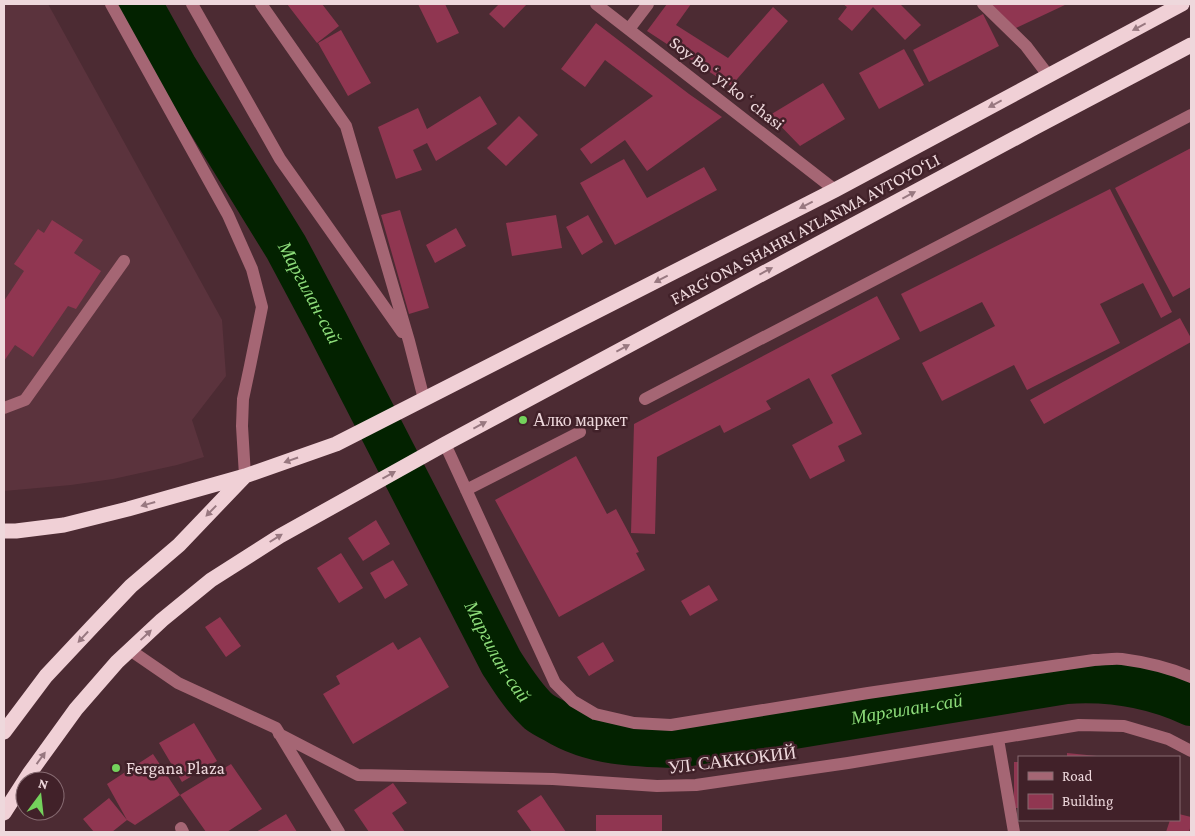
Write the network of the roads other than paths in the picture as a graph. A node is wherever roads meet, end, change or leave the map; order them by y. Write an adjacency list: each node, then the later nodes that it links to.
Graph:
1 (111, 4): 20 (street)
2 (192, 4): 14 (street)
3 (261, 4): 14 (street)
4 (596, 4): 8 (street, Soy Boʻyi koʻchasi)
5 (648, 4): 8 (street)
6 (983, 4): 10 (street)
7 (1182, 4): 10 (highway, FARG‘ONA SHAHRI AYLANMA AVTOYO‘LI, one-way to 10)
8 (630, 29): 12 (street, Soy Boʻyi koʻchasi)
9 (1191, 45): 19 (highway, FARG‘ONA SHAHRI AYLANMA AVTOYO‘LI, one-way to 9)
10 (1048, 75): 12 (highway, FARG‘ONA SHAHRI AYLANMA AVTOYO‘LI, one-way to 12)
11 (1191, 115): 16 (street)
12 (835, 190): 15 (highway, FARG‘ONA SHAHRI AYLANMA AVTOYO‘LI, one-way to 15)
13 (124, 261): 17 (street)
14 (409, 341): 15 (street)
15 (424, 399): 20 (highway, FARG‘ONA SHAHRI AYLANMA AVTOYO‘LI, one-way to 20)
16 (645, 399)
17 (4, 408)
18 (580, 432): 21 (street)
19 (441, 446): 21 (street); 23 (highway, FARG‘ONA SHAHRI AYLANMA AVTOYO‘LI, one-way to 19)
20 (245, 476): 22 (highway, FARG‘ONA SHAHRI AYLANMA AVTOYO‘LI, one-way to 22); 25 (highway, one-way to 25)
21 (466, 490): 24 (street)
22 (4, 531)
23 (130, 650): 26 (street, УЛ. САККОКИЙ); 29 (highway, one-way to 23)
24 (1191, 677)
25 (4, 732)
26 (279, 734): 27 (street, УЛ. САККОКИЙ); 30 (street)
27 (998, 740): 28 (street, УЛ. САККОКИЙ); 31 (street)
28 (1191, 751)
29 (4, 813)
30 (340, 832)
31 (1014, 832)

